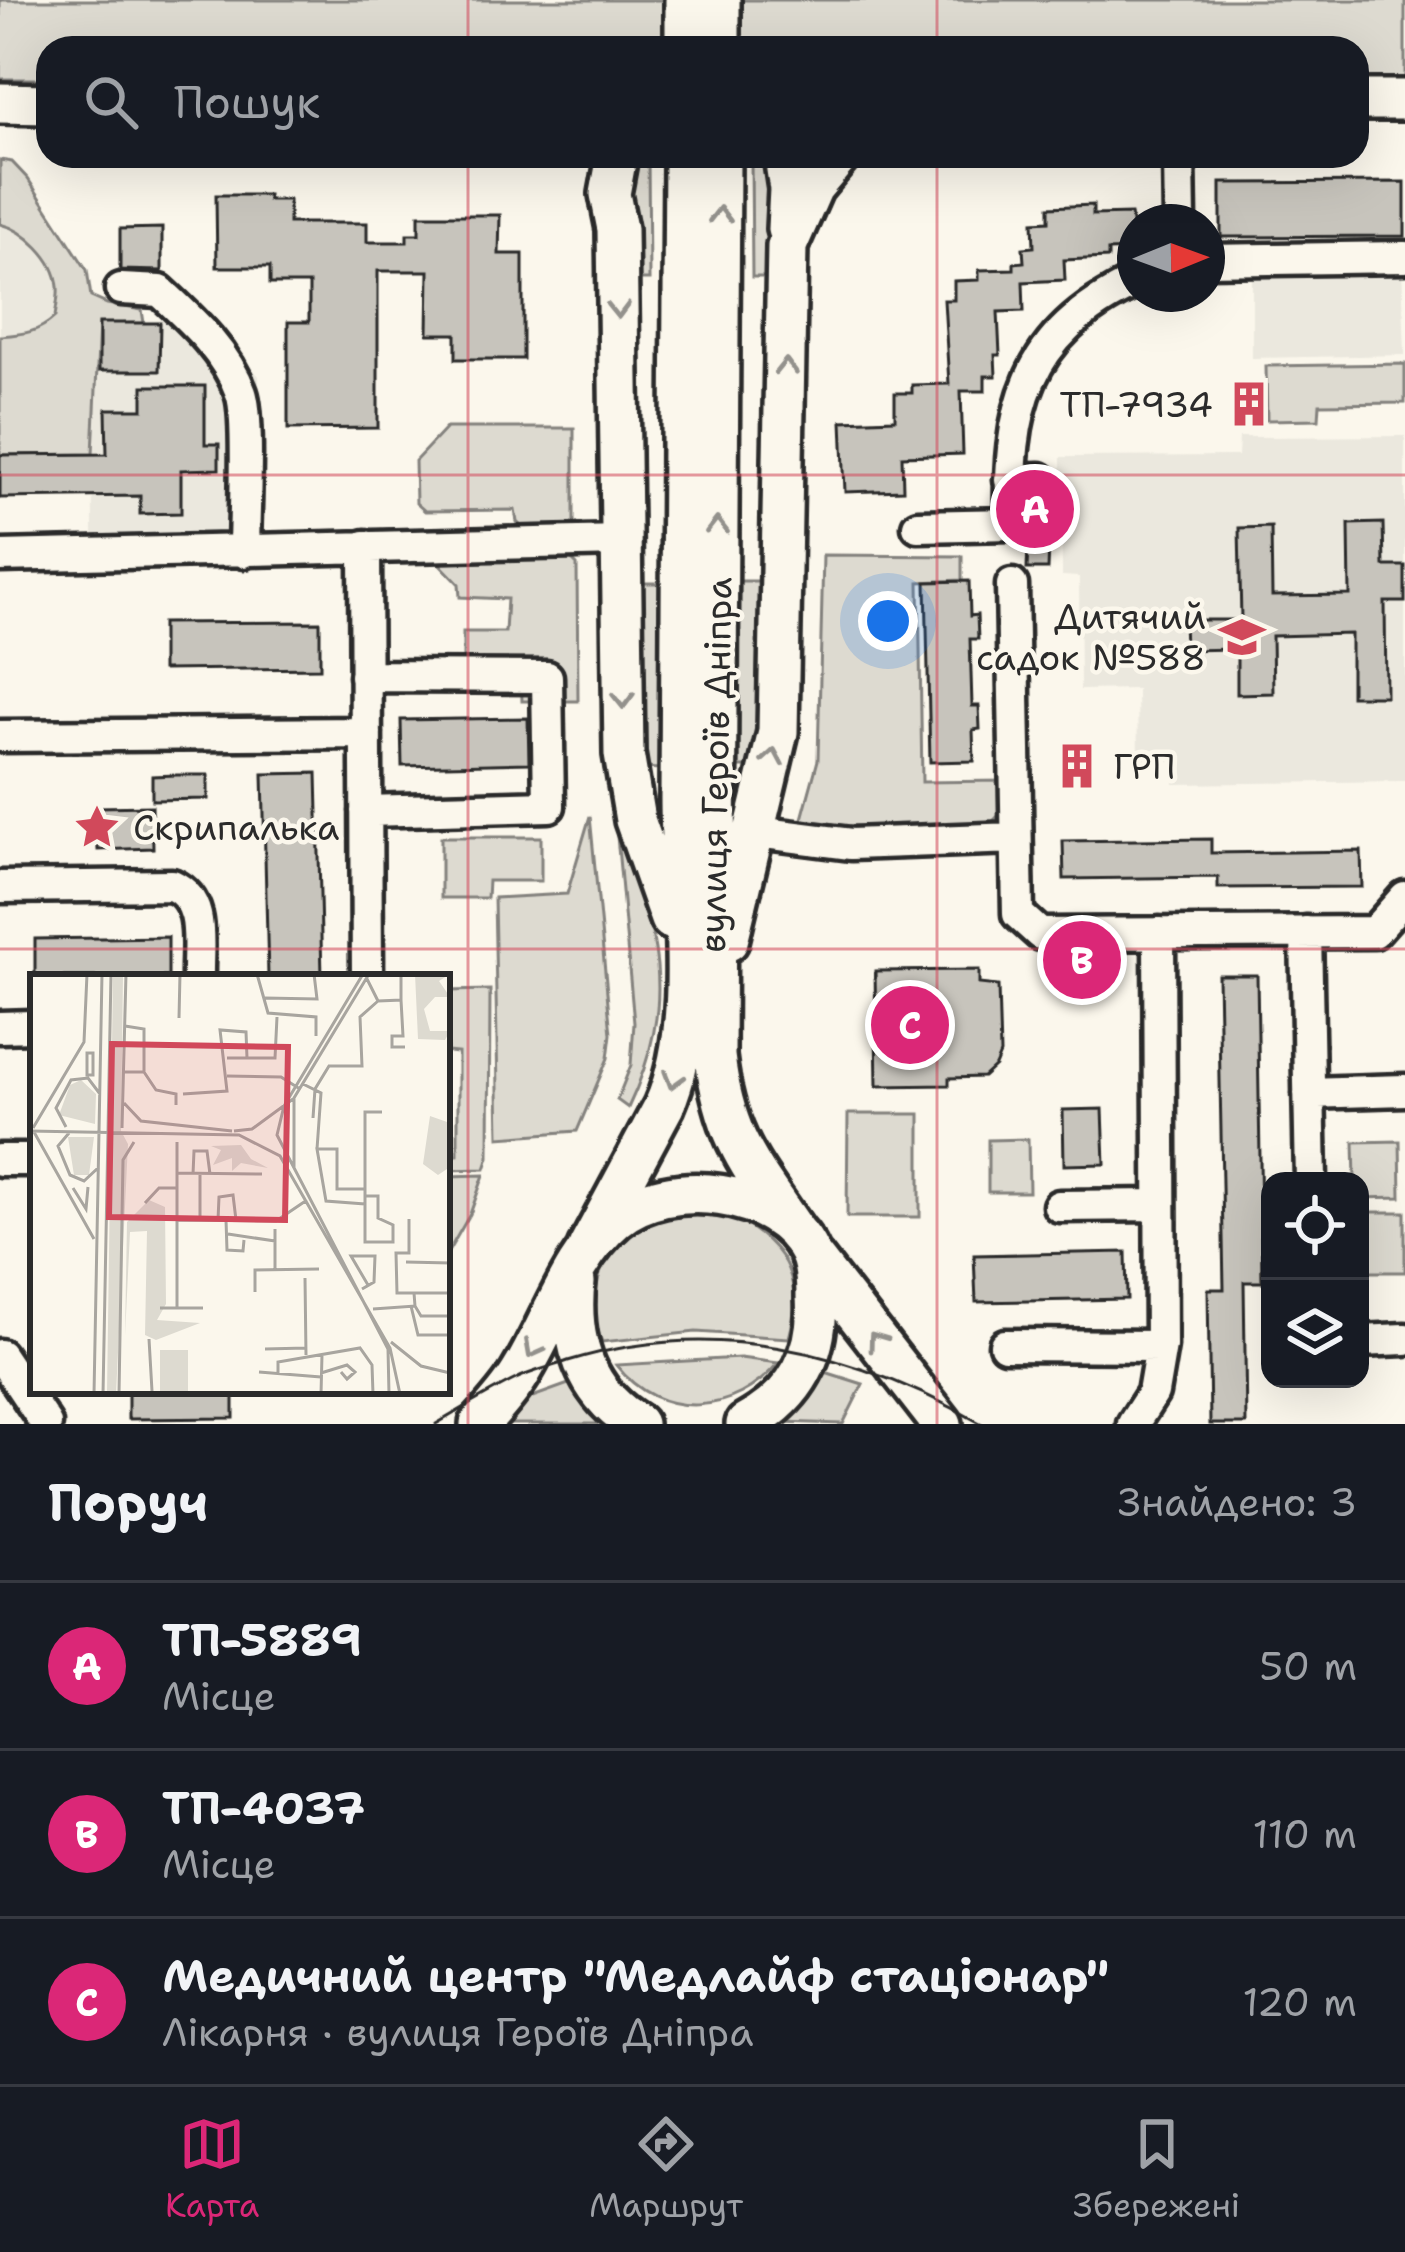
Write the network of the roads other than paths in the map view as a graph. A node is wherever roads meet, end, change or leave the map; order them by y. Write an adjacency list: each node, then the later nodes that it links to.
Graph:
1 (685, 0): 3 (main road)
2 (721, 0): 4 (main road)
3 (685, 36)
4 (720, 36)
5 (1369, 100): 6 (main road)
6 (1405, 100)
7 (0, 104): 8 (main road)
8 (36, 104)
9 (686, 168): 19 (main road)
10 (718, 168): 19 (main road, one-way to 10)
11 (786, 168): 16 (main road)
12 (829, 168): 16 (main road)
13 (1179, 168): 15 (lane)
14 (614, 175): 23 (main road, вулиця Героїв Дніпра, one-way to 23)
15 (1180, 204)
16 (787, 246): 32 (main road, one-way to 16)
17 (1405, 257): 18 (lane)
18 (1225, 260)
19 (702, 275): 38 (main road, вулиця Героїв Дніпра); 41 (main road, вулиця Героїв Дніпра, one-way to 19)
20 (121, 290): 25 (lane)
21 (1117, 292): 22 (lane)
22 (918, 526)
23 (621, 541): 24 (lane); 38 (main road, вулиця Героїв Дніпра, one-way to 38)
24 (365, 546): 25 (lane); 28 (lane)
25 (244, 552): 26 (lane)
26 (0, 556)
27 (1012, 585): 33 (lane)
28 (365, 676): 29 (lane); 31 (lane)
29 (366, 733): 30 (lane); 31 (lane)
30 (0, 736)
31 (366, 811): 40 (lane)
32 (757, 832): 33 (lane); 41 (main road)
33 (1016, 838): 37 (lane)
34 (0, 886): 39 (lane)
35 (1405, 897): 36 (lane)
36 (1306, 932): 37 (lane); 45 (lane)
37 (1159, 933): 48 (lane)
38 (683, 964): 50 (main road, вулиця Героїв Дніпра, one-way to 50)
39 (198, 974)
40 (367, 974)
41 (713, 992): 49 (main road, вулиця Героїв Дніпра)
42 (30, 1026): 43 (lane)
43 (0, 1027)
44 (1405, 1090): 45 (lane)
45 (1309, 1093): 46 (lane)
46 (1311, 1172)
47 (1059, 1205): 48 (lane)
48 (1160, 1205): 54 (lane)
49 (804, 1244): 50 (main road); 60 (main road); 61 (main road, вулиця Героїв Дніпра, one-way to 49)
50 (582, 1259): 58 (main road, вулиця Героїв Дніпра, one-way to 58); 59 (main road)
51 (1405, 1339): 52 (lane)
52 (1369, 1341)
53 (1005, 1345): 54 (lane)
54 (1161, 1346): 56 (lane)
55 (0, 1355): 57 (lane)
56 (1147, 1419)
57 (46, 1424)
58 (480, 1424)
59 (637, 1424)
60 (746, 1424)
61 (942, 1424)

